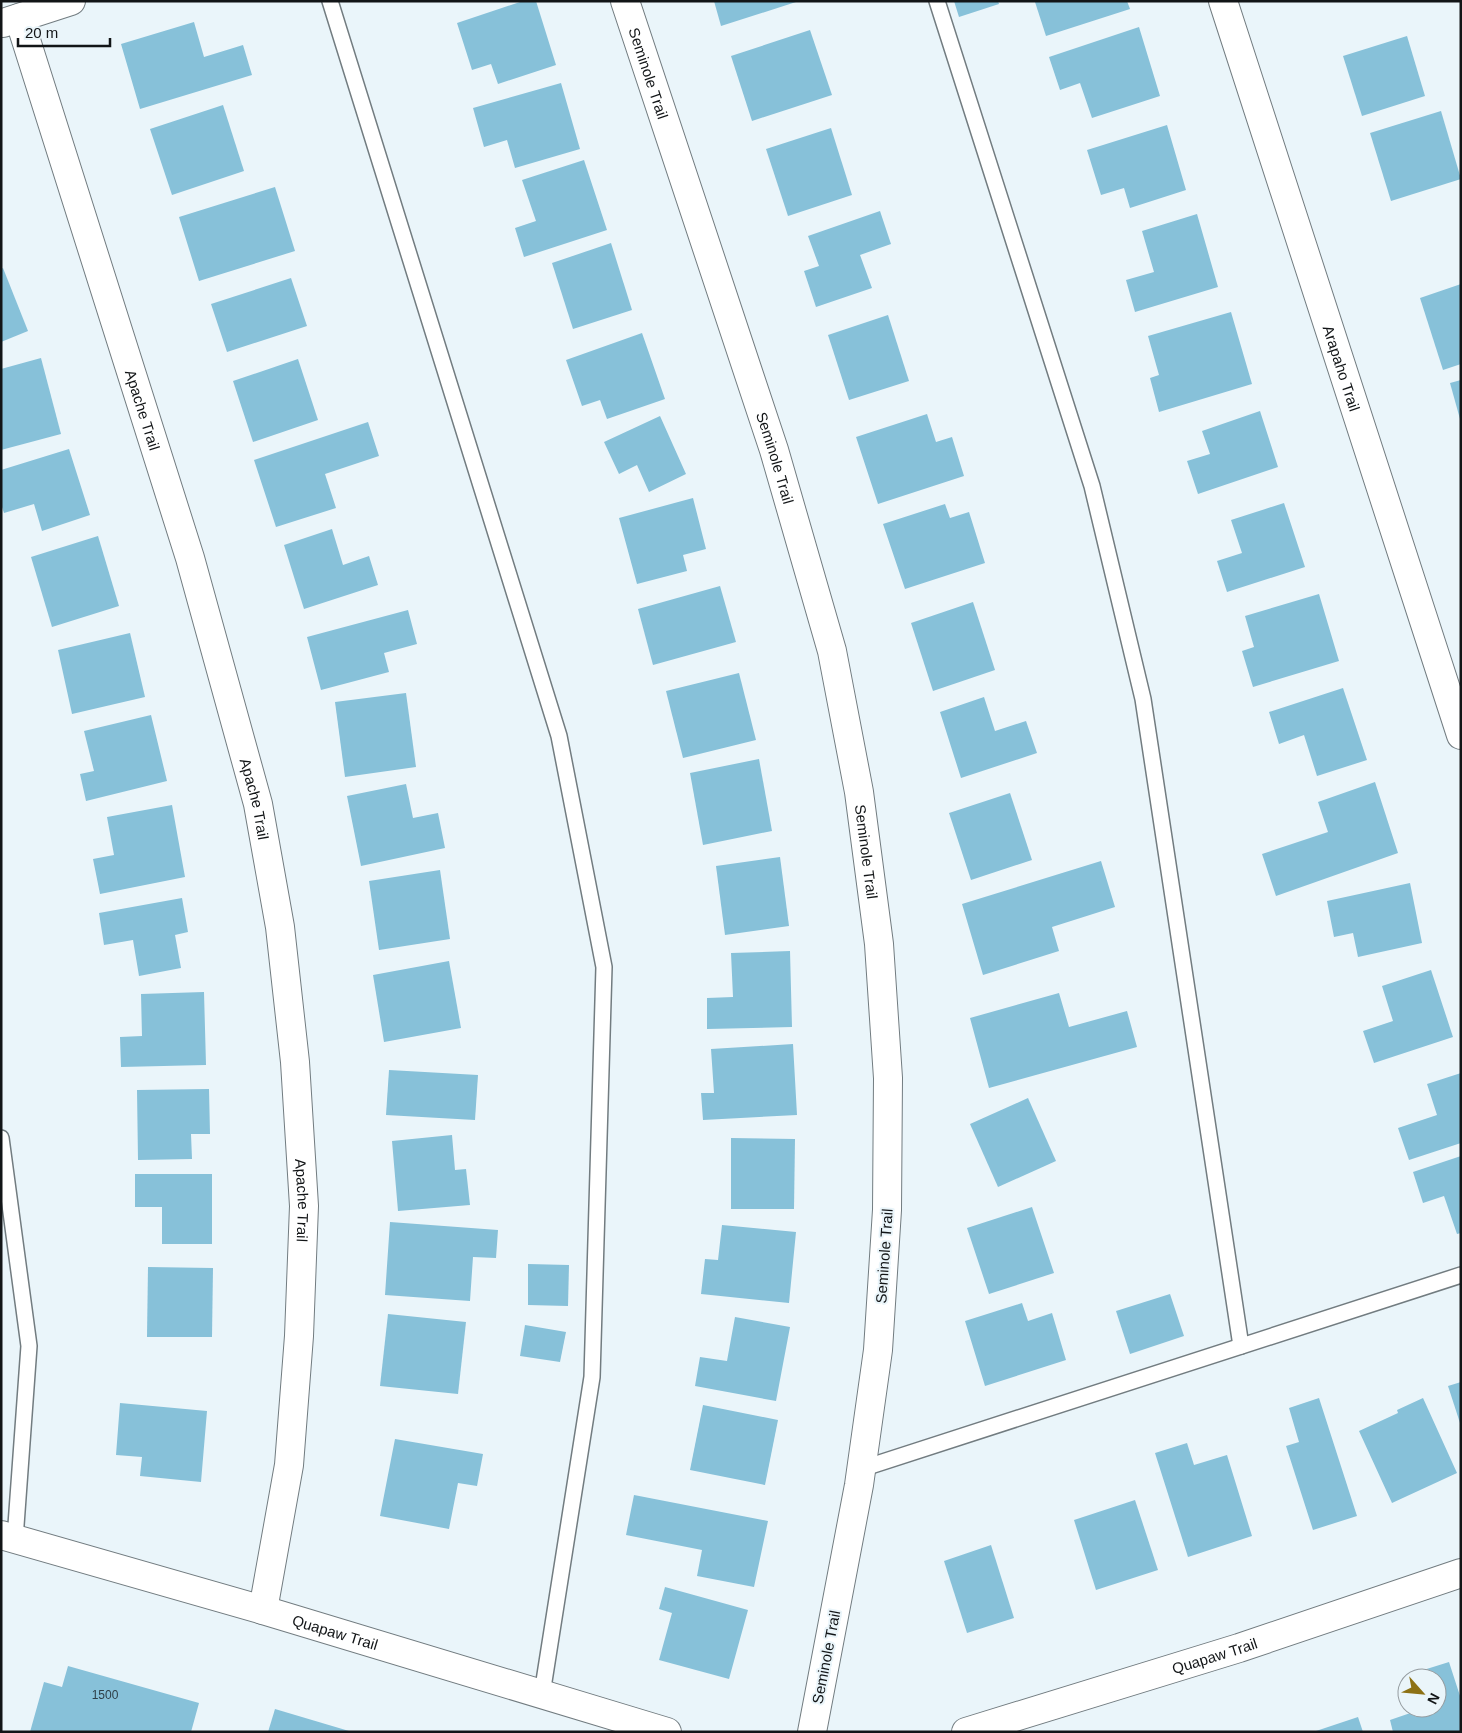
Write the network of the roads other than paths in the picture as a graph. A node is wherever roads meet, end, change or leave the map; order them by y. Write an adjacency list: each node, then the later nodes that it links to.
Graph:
1 (71, 1): 6 (street)
2 (330, 1): 15 (lane)
3 (625, 1): 11 (street, Seminole Trail)
4 (937, 1): 10 (lane)
5 (1223, 1): 7 (street, Arapaho Trail)
6 (10, 21): 14 (street, Apache Trail)
7 (1461, 735)
8 (1, 1138): 12 (lane)
9 (1461, 1275): 10 (lane)
10 (1241, 1346): 11 (lane)
11 (861, 1469): 17 (street, Seminole Trail)
12 (8, 1537): 14 (street, Quapaw Trail)
13 (1461, 1572): 18 (street, Quapaw Trail)
14 (263, 1610): 15 (street, Quapaw Trail)
15 (542, 1694): 16 (street, Quapaw Trail)
16 (667, 1732)
17 (812, 1732)
18 (966, 1732)

